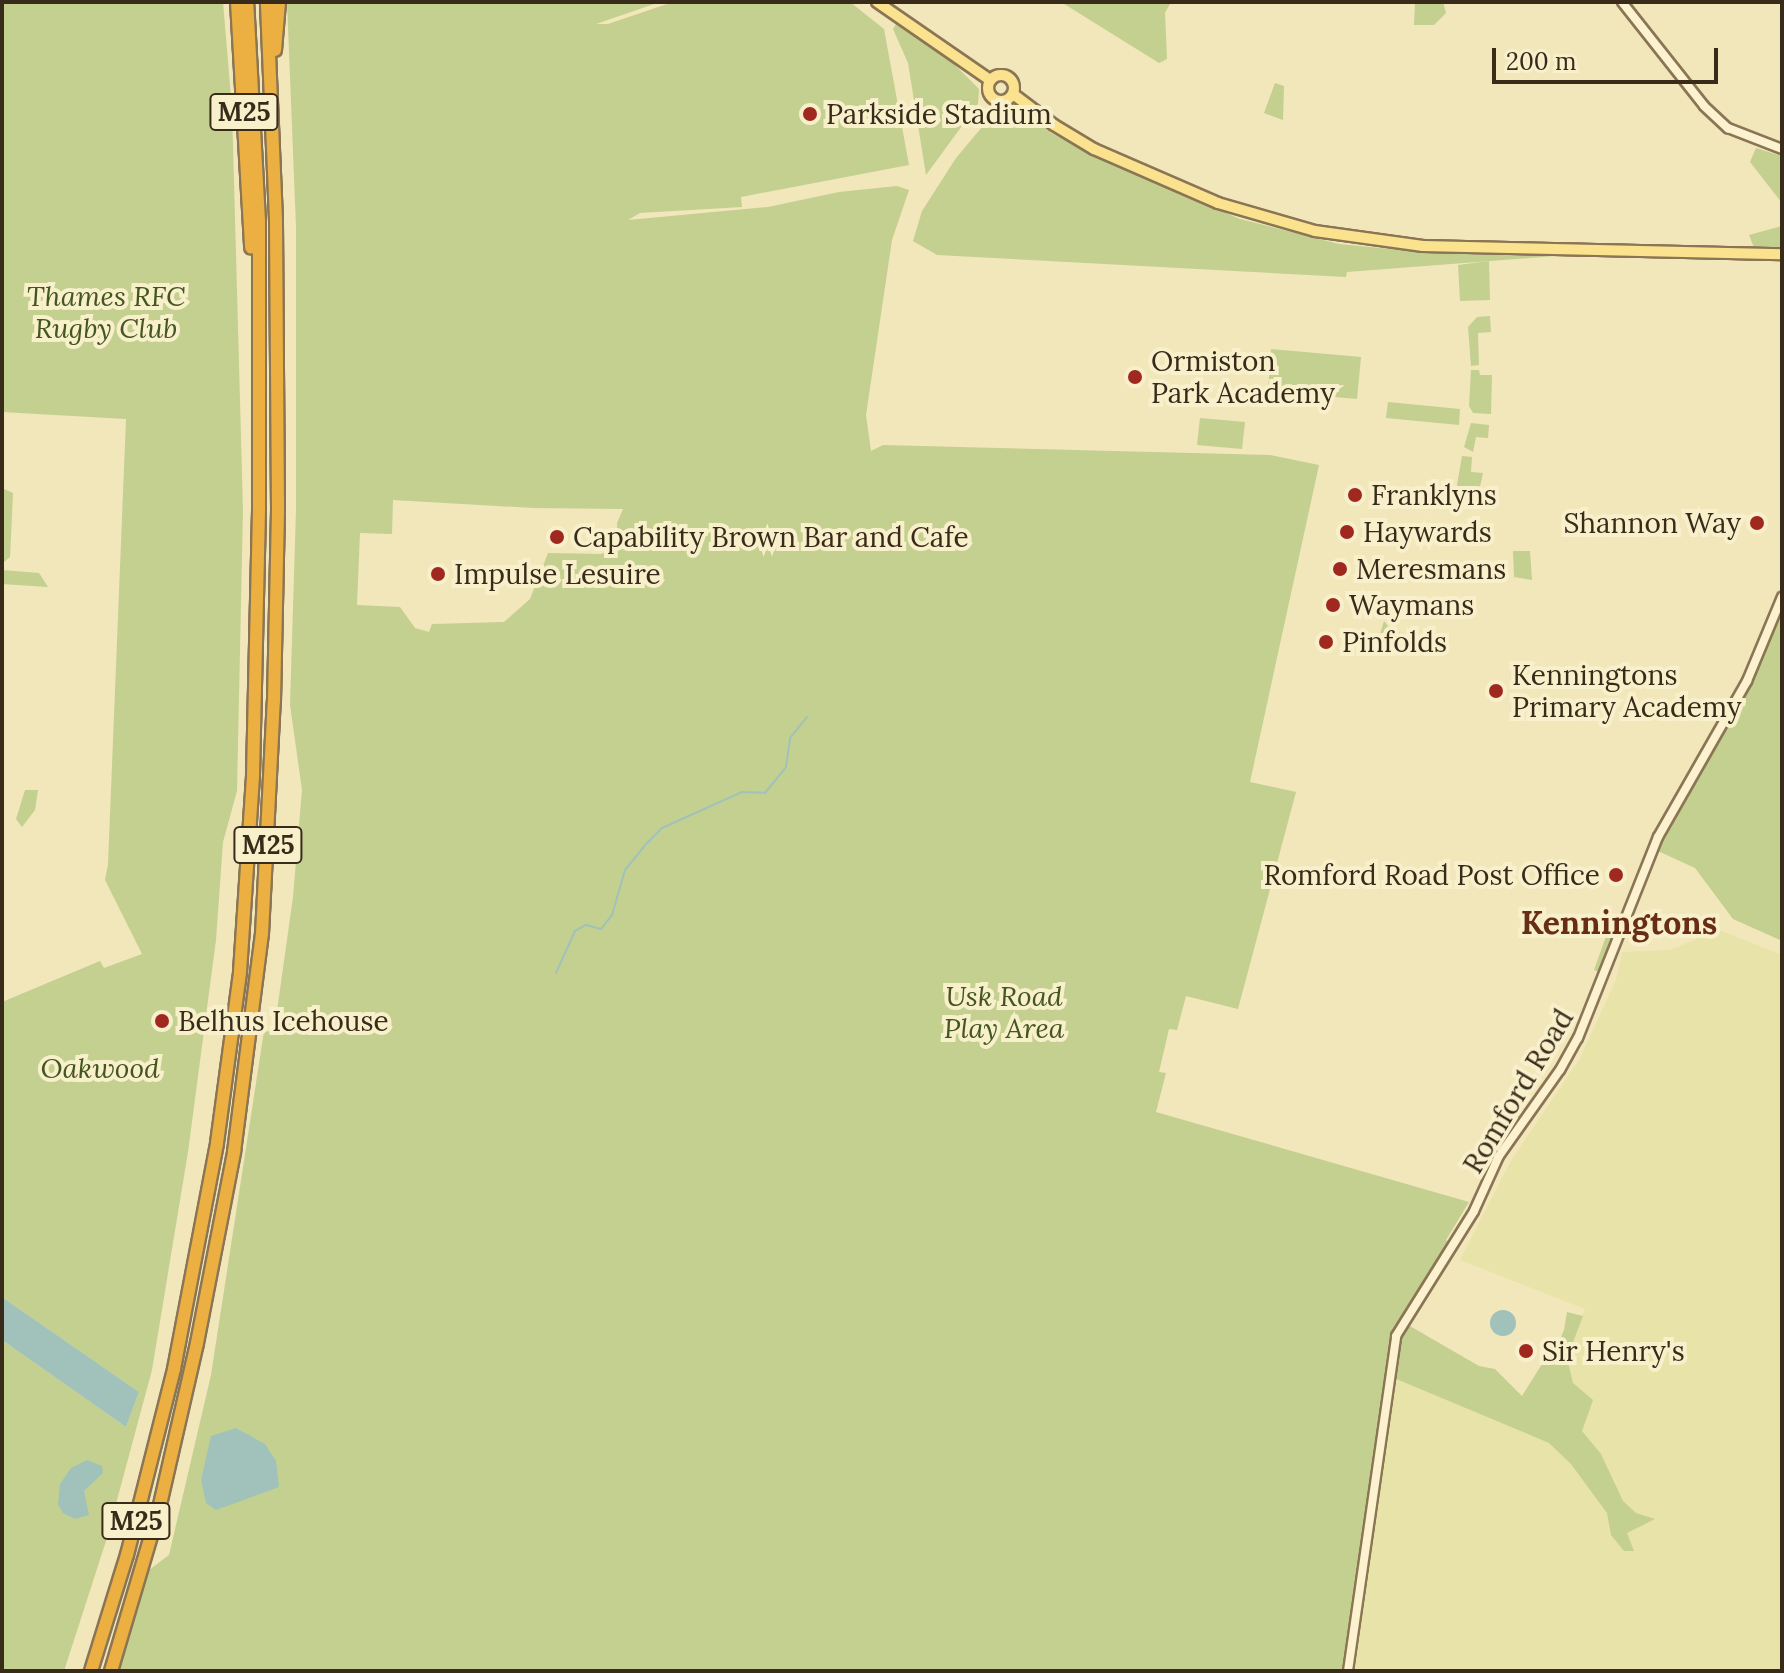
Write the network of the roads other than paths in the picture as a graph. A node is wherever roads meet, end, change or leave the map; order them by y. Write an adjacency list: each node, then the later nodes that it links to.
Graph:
1 (237, 2): 12 (highway, M25)
2 (247, 2): 12 (highway, M25)
3 (267, 2): 7 (highway, M25)
4 (279, 2): 7 (highway, M25)
5 (877, 2): 8 (main road)
6 (1622, 2): 10 (street)
7 (272, 68): 15 (highway, M25)
8 (990, 80): 9 (main road); 9 (main road)
9 (1013, 94): 11 (main road)
10 (1782, 149)
11 (1782, 254)
12 (259, 363): 14 (highway, M25)
13 (1782, 597): 16 (street, Romford Road)
14 (91, 1671)
15 (111, 1671)
16 (1348, 1671)

